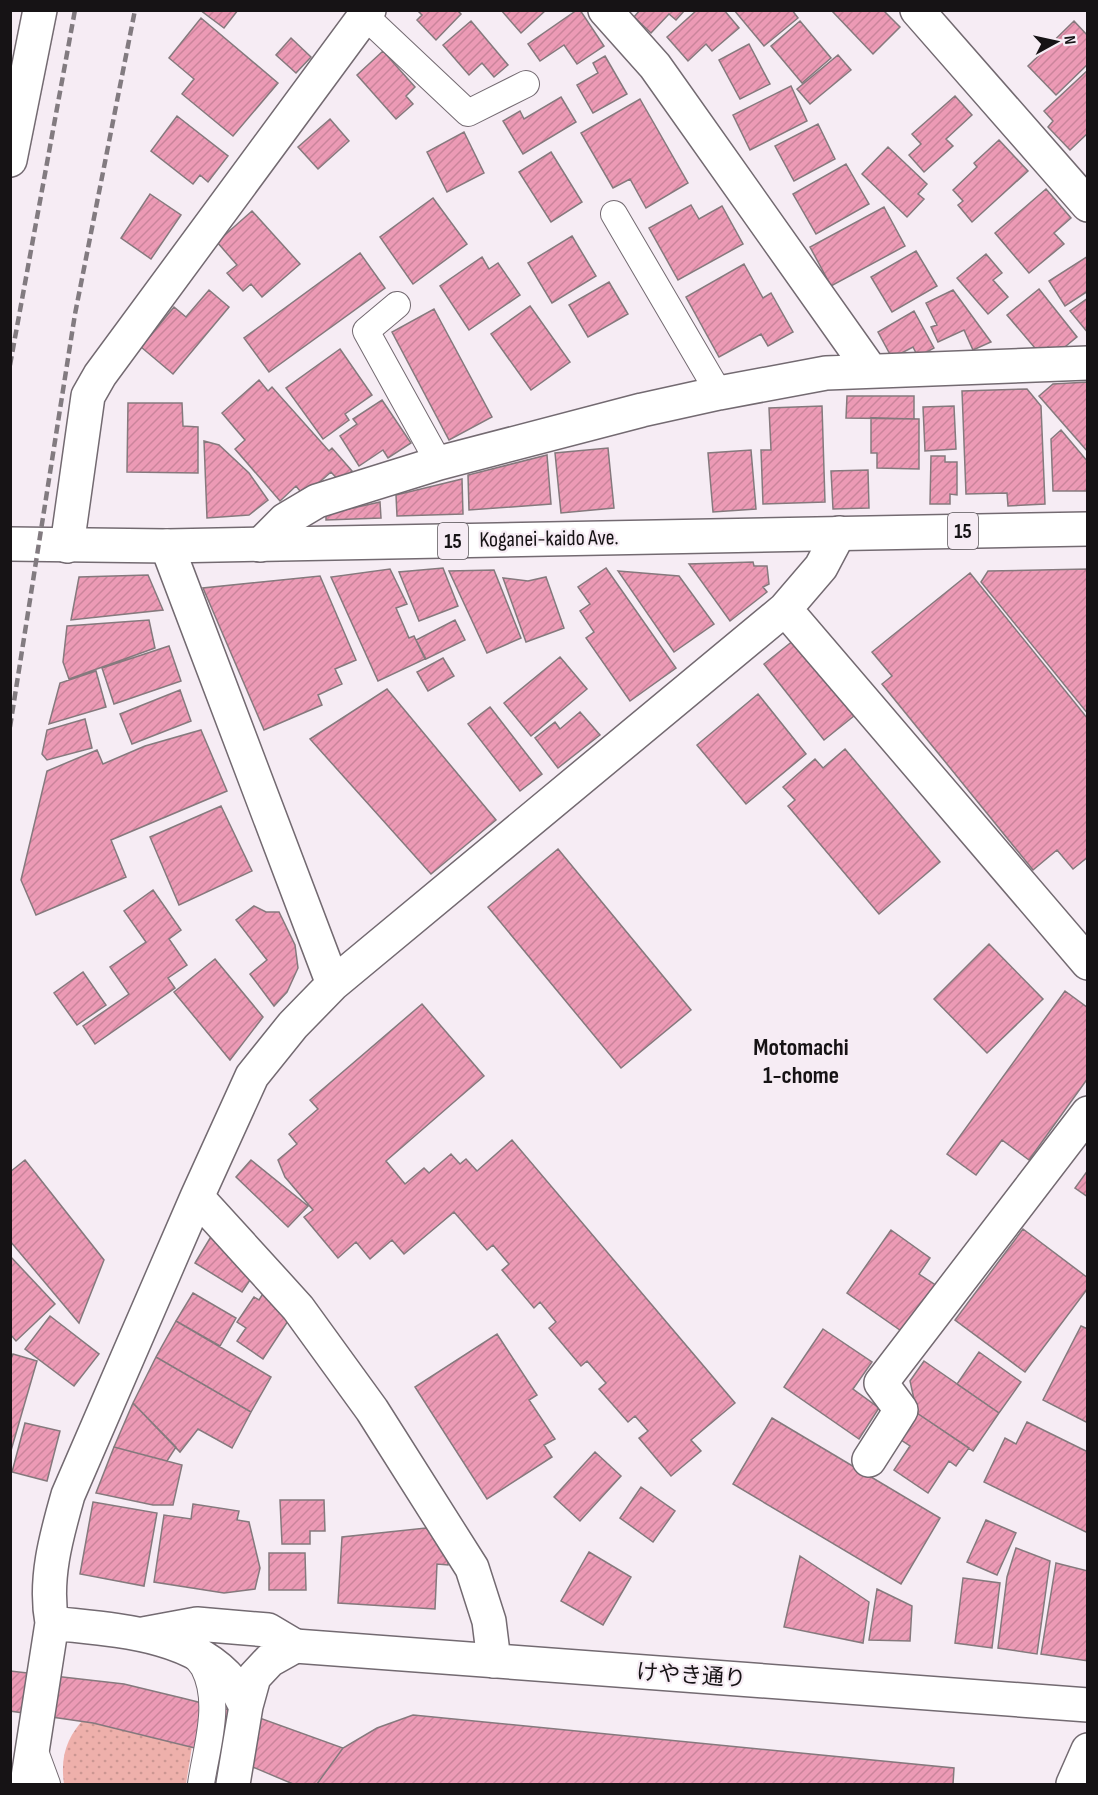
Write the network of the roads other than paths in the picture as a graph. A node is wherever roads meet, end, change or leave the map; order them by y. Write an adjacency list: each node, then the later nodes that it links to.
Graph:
1 (40, 10): 6 (street)
2 (605, 10): 11 (street)
3 (917, 10): 7 (street)
4 (367, 13): 5 (lane); 18 (street)
5 (526, 84)
6 (10, 160)
7 (1088, 205)
8 (614, 214): 12 (lane)
9 (397, 305): 13 (lane)
10 (1088, 363): 11 (street)
11 (871, 371): 12 (street)
12 (719, 393): 13 (street)
13 (439, 463): 17 (street)
14 (1088, 529): 15 (street, Koganei-kaido Ave. / 15)
15 (839, 533): 17 (street, Koganei-kaido Ave. / 15); 20 (street)
16 (10, 544): 18 (street, Koganei-kaido Ave. / 15)
17 (260, 545): 19 (street, Koganei-kaido Ave. / 15)
18 (67, 546): 19 (street, Koganei-kaido Ave. / 15)
19 (167, 546): 22 (street)
20 (785, 609): 21 (street); 22 (street)
21 (1088, 963)
22 (333, 984): 24 (street)
23 (1088, 1113): 25 (street)
24 (197, 1197): 26 (street); 30 (street)
25 (868, 1460)
26 (52, 1623): 27 (street); 34 (street)
27 (141, 1634): 28 (street); 29 (street)
28 (295, 1646): 30 (street, けやき通り); 32 (street)
29 (190, 1651): 32 (street); 33 (lane)
30 (494, 1660): 31 (street, けやき通り)
31 (1088, 1705)
32 (246, 1706): 33 (lane); 39 (street)
33 (212, 1712): 38 (lane)
34 (33, 1746): 36 (street); 37 (lane)
35 (1088, 1750): 40 (street)
36 (27, 1785)
37 (47, 1785)
38 (201, 1785)
39 (233, 1785)
40 (1073, 1785)

